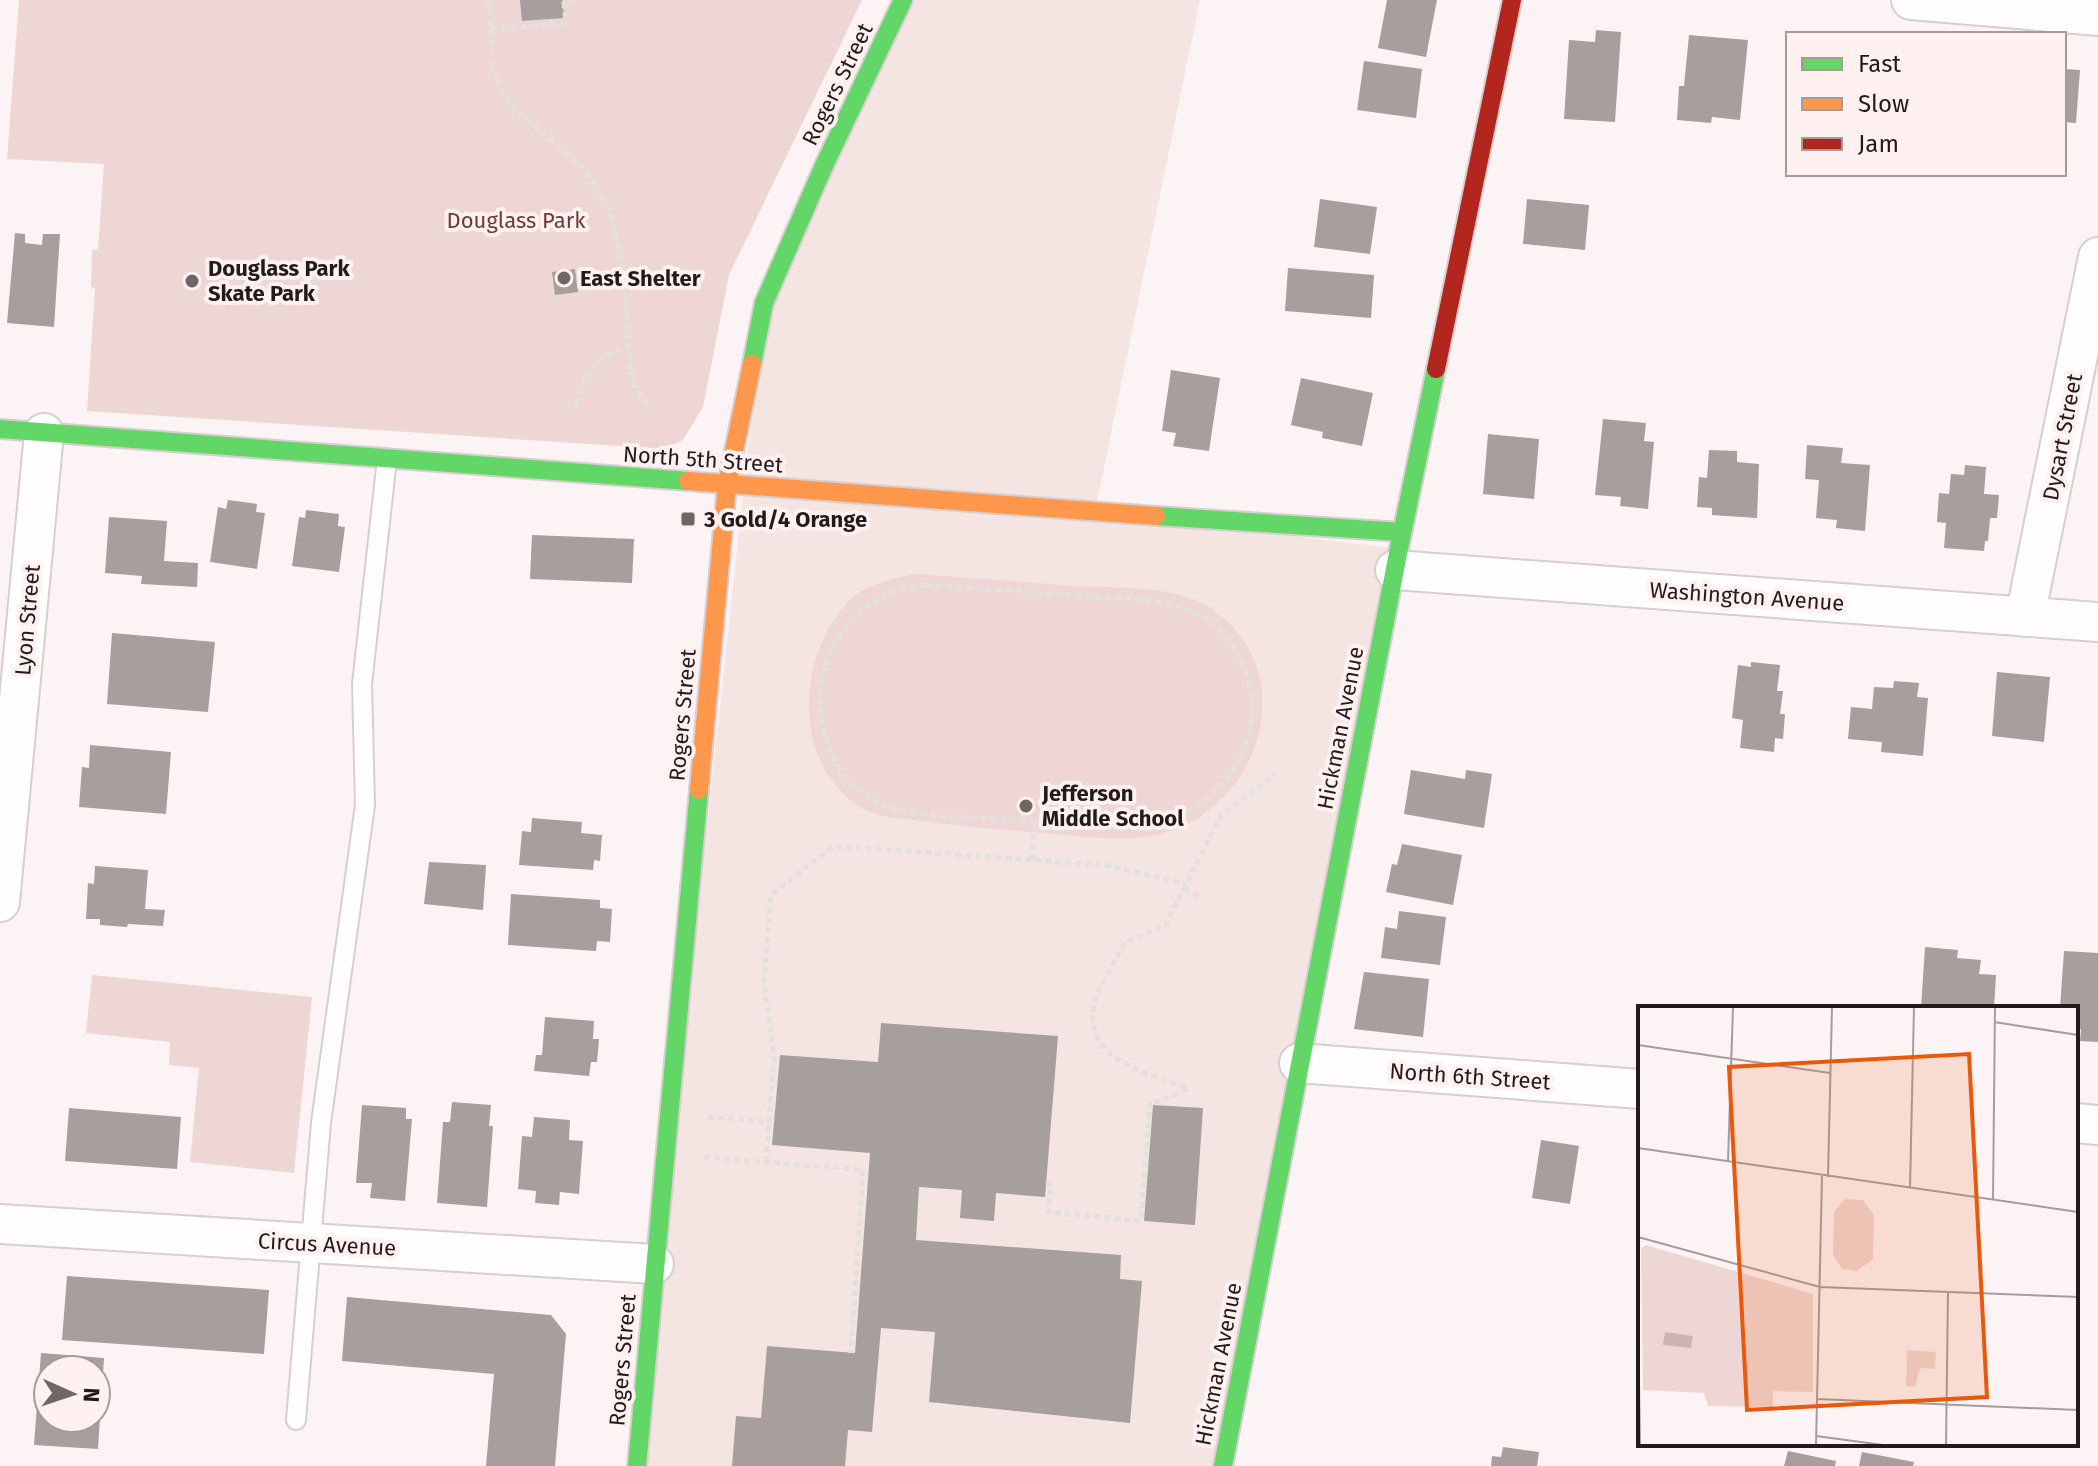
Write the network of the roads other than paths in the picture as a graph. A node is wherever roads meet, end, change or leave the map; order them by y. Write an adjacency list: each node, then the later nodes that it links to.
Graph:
1 (903, 0): 9 (street, Rogers Street)
2 (1512, 0): 10 (street, Hickman Avenue)
3 (1911, 0): 4 (street)
4 (2098, 16)
5 (2098, 257): 12 (street, Dysart Street)
6 (0, 429): 7 (street, North 5th Street)
7 (44, 433): 8 (street, North 5th Street); 14 (street, Lyon Street)
8 (387, 459): 9 (street, North 5th Street); 20 (lane)
9 (727, 485): 10 (street, North 5th Street); 21 (street, Rogers Street)
10 (1402, 532): 11 (street, Hickman Avenue)
11 (1395, 570): 12 (street, Washington Avenue); 15 (street, Hickman Avenue)
12 (2025, 617): 13 (street, Washington Avenue)
13 (2098, 622)
14 (0, 902)
15 (1299, 1063): 16 (street, North 6th Street); 24 (street, Hickman Avenue)
16 (1638, 1089)
17 (2078, 1123): 18 (street)
18 (2098, 1125)
19 (0, 1224): 20 (street, Circus Avenue)
20 (313, 1243): 21 (street, Circus Avenue); 22 (lane)
21 (654, 1264): 23 (street, Rogers Street)
22 (296, 1420)
23 (637, 1466)
24 (1223, 1466)

